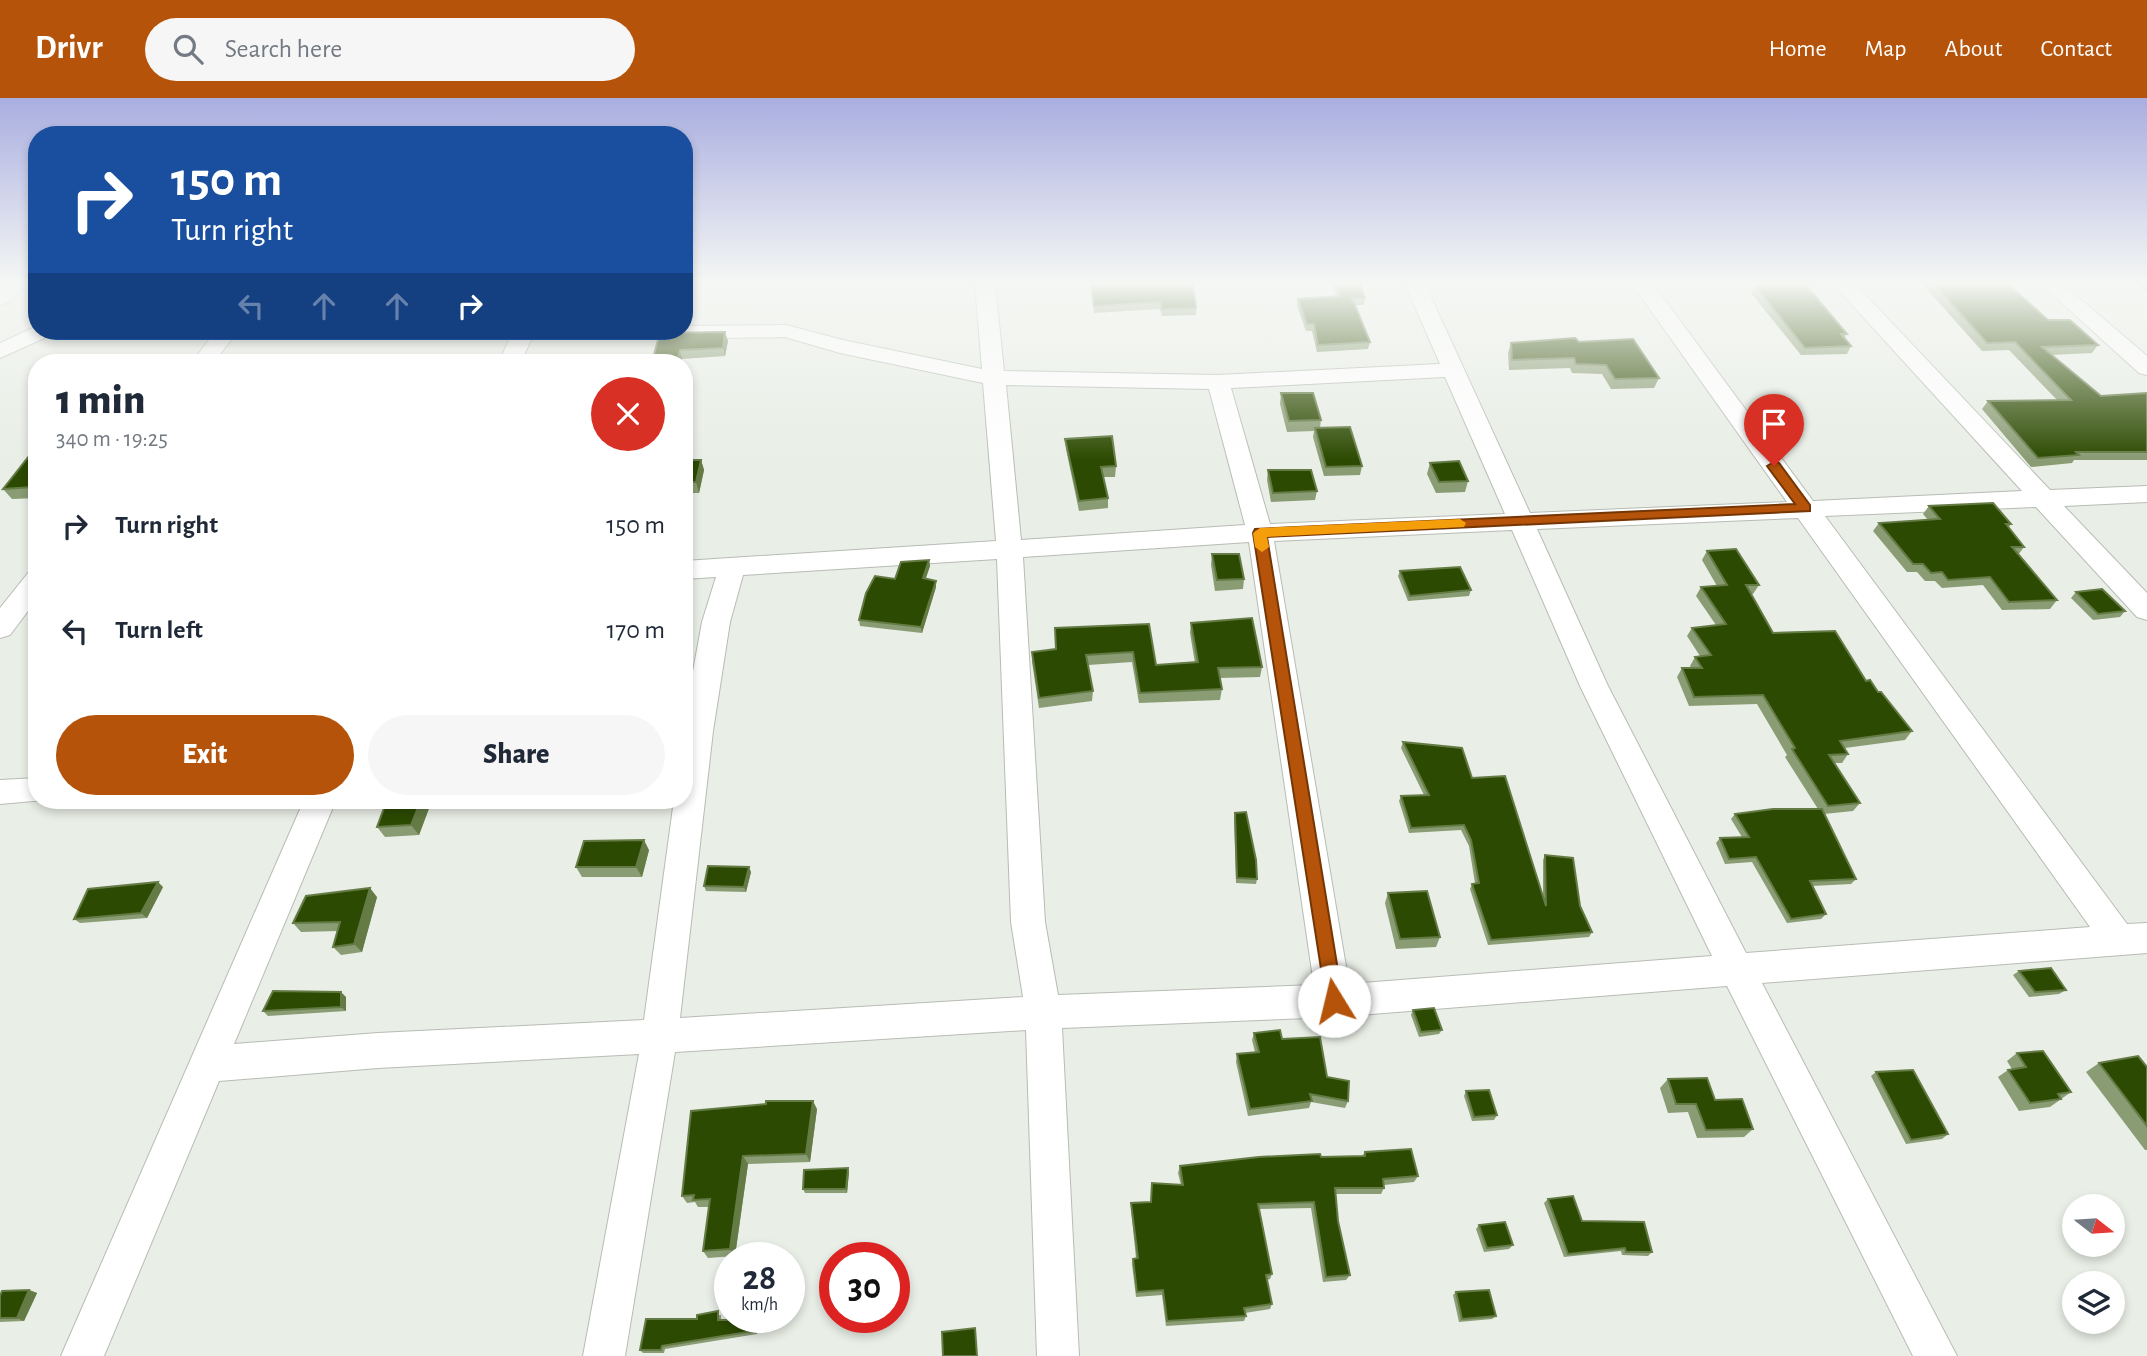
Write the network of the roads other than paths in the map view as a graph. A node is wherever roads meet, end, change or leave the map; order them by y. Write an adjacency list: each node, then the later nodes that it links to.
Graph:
1 (17, 343): 8 (street)
2 (828, 343): 11 (street)
3 (990, 343): 11 (street)
4 (1441, 343): 10 (street)
5 (1685, 343): 15 (street)
6 (1898, 343): 14 (street)
7 (2118, 343): 9 (street)
8 (0, 351)
9 (2147, 368)
10 (1453, 370): 12 (street); 16 (street)
11 (993, 379): 12 (street); 18 (street)
12 (1218, 382): 17 (street)
13 (2147, 494): 14 (street)
14 (2043, 499): 15 (street); 22 (street)
15 (1805, 508): 16 (street); 29 (street)
16 (1518, 521): 17 (street); 30 (street)
17 (1260, 533): 18 (street); 31 (street)
18 (1009, 550): 19 (street); 32 (street)
19 (732, 566): 20 (street); 24 (street)
20 (693, 569)
21 (28, 591): 23 (street)
22 (2147, 610)
23 (0, 628)
24 (693, 723)
25 (28, 790): 26 (street)
26 (0, 792)
27 (316, 809): 34 (street)
28 (683, 809): 33 (street)
29 (2133, 938): 30 (street)
30 (1736, 970): 31 (street); 38 (street)
31 (1334, 1001): 32 (street)
32 (1043, 1012): 33 (street); 37 (street)
33 (660, 1037): 34 (street); 36 (street)
34 (209, 1065): 35 (street)
35 (82, 1356)
36 (604, 1356)
37 (1058, 1356)
38 (1936, 1356)

